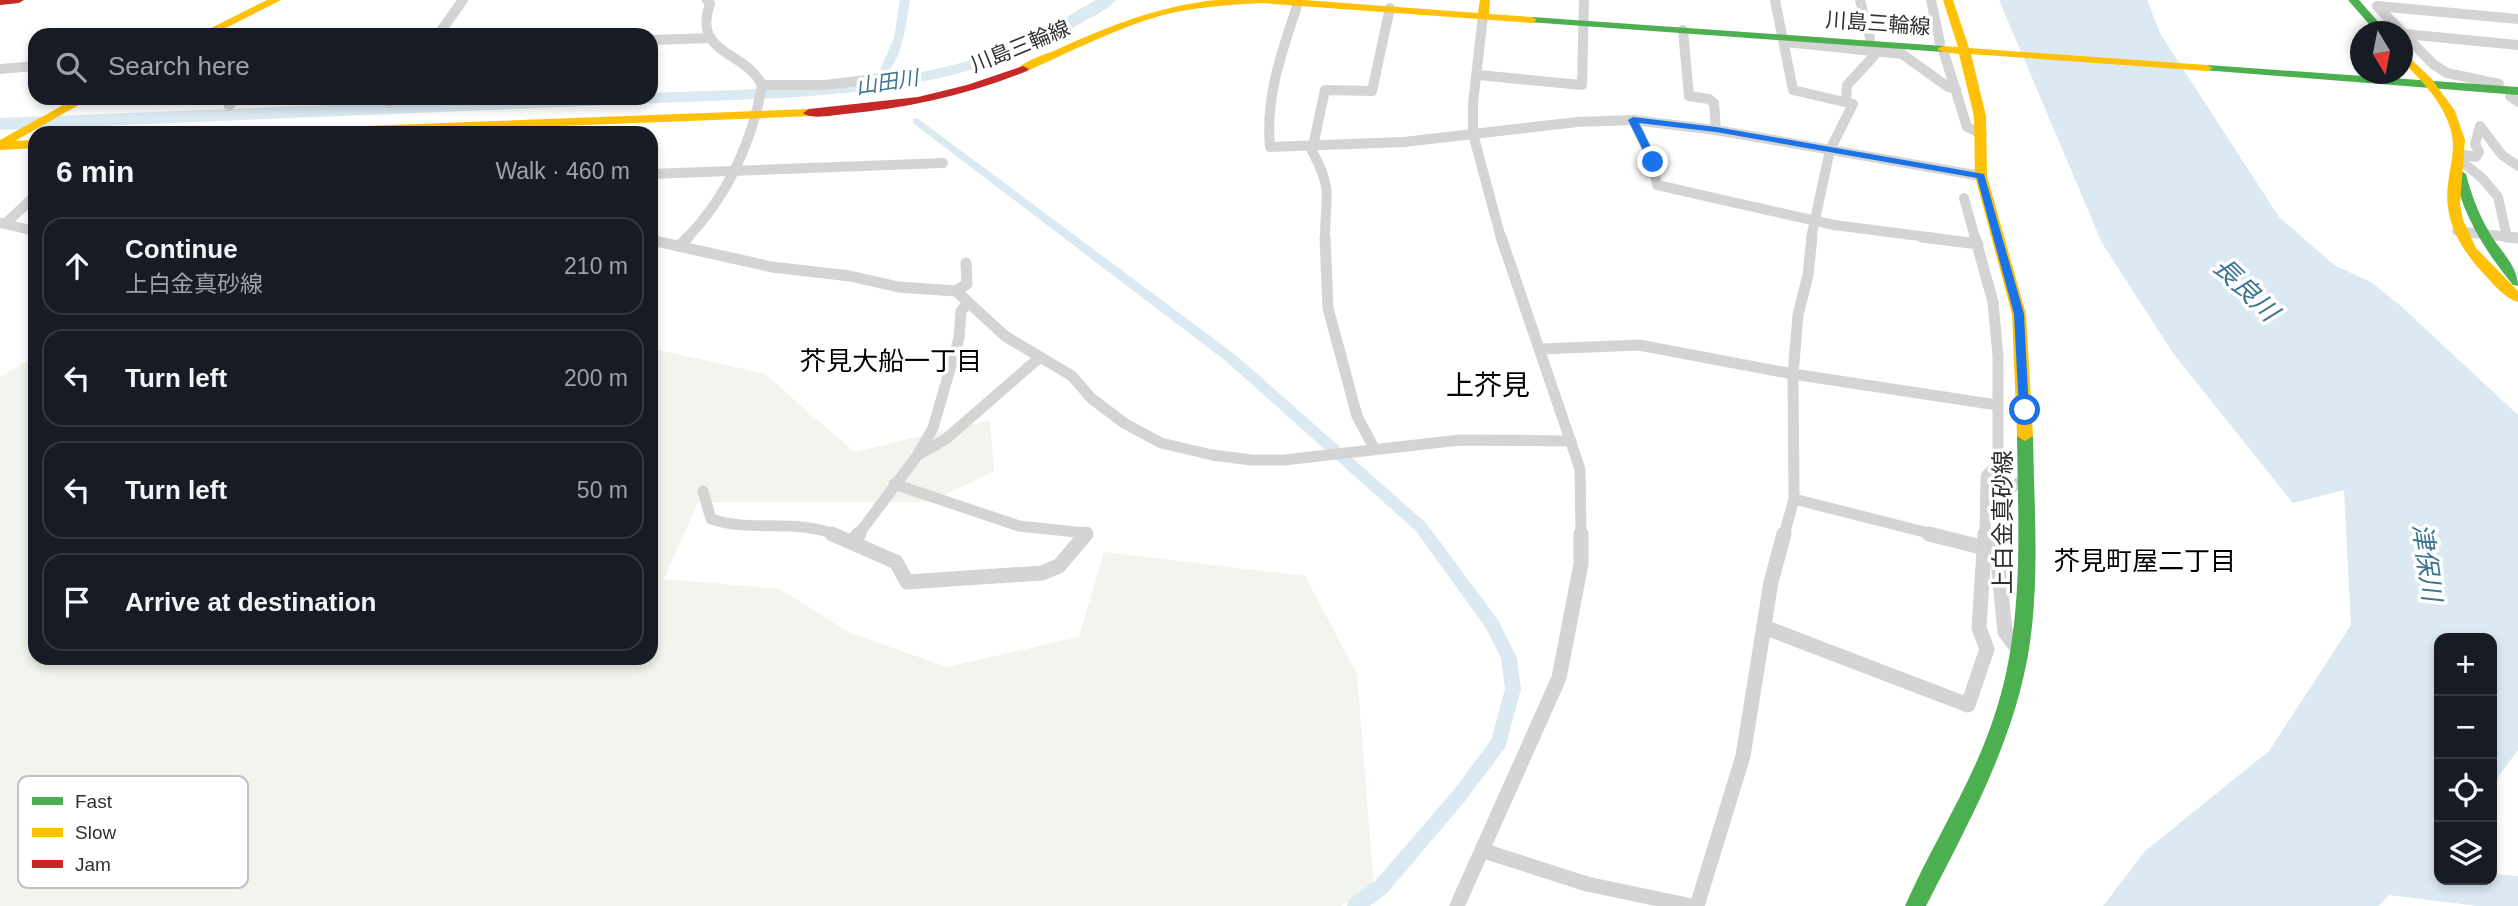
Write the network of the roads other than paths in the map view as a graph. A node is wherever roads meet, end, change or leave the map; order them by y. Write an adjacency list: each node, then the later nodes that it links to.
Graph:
1 (19, 0): 12 (main road)
2 (276, 0): 19 (main road)
3 (463, 0): 20 (street)
4 (707, 0): 23 (street)
5 (1584, 0): 18 (street)
6 (1775, 0): 25 (street)
7 (1860, 0): 24 (street)
8 (1931, 0): 28 (street)
9 (1948, 0): 31 (main road, 上白金真砂線)
10 (2353, 0): 16 (main road)
11 (1299, 1): 13 (main road, 川島三輪線); 45 (main road, 川島三輪線); 54 (street)
12 (0, 2)
13 (1390, 8): 14 (main road, 川島三輪線); 54 (street)
14 (1484, 8): 18 (main road, 川島三輪線); 36 (street)
15 (2518, 19): 17 (street)
16 (2372, 21)
17 (2392, 21)
18 (1584, 23): 21 (main road, 川島三輪線); 36 (street)
19 (218, 28)
20 (443, 28)
21 (1683, 30): 25 (main road, 川島三輪線); 50 (street)
22 (2413, 33): 29 (street)
23 (710, 38): 26 (street); 40 (street)
24 (1870, 38)
25 (1782, 39): 30 (street); 31 (main road, 川島三輪線); 43 (street)
26 (658, 40)
27 (2413, 42): 39 (street)
28 (1940, 43)
29 (2518, 45)
30 (1875, 50): 41 (street); 43 (street)
31 (1965, 50): 38 (main road, 川島三輪線); 52 (main road, 上白金真砂線)
32 (1944, 53): 41 (street)
33 (2413, 65): 38 (main road)
34 (28, 67): 35 (street)
35 (0, 69)
36 (1478, 75): 51 (street)
37 (899, 76): 40 (street)
38 (2430, 83): 42 (main road, 川島三輪線); 57 (main road)
39 (2499, 84)
40 (762, 87): 45 (street)
41 (1956, 89): 52 (street)
42 (2515, 96)
43 (1846, 103): 56 (street)
44 (72, 105): 47 (main road)
45 (754, 116): 48 (main road, 川島三輪線); 60 (street)
46 (1633, 120): 50 (street); 51 (street); 65 (street)
47 (35, 126)
48 (514, 126)
49 (28, 130): 55 (main road)
50 (1716, 130): 56 (street)
51 (1473, 134): 54 (street); 80 (street)
52 (1982, 134): 62 (main road, 上白金真砂線)
53 (28, 144): 55 (main road)
54 (1312, 145): 85 (street)
55 (0, 146)
56 (1830, 150): 62 (street); 65 (street)
57 (2459, 159): 59 (street); 68 (main road); 69 (main road); 70 (street)
58 (943, 163): 60 (street)
59 (2518, 166)
60 (733, 170): 61 (street); 73 (street)
61 (658, 174)
62 (1981, 176): 87 (main road, 上白金真砂線)
63 (1964, 198): 72 (street)
64 (28, 202): 66 (street)
65 (1813, 221): 72 (street); 82 (street)
66 (3, 223): 67 (street)
67 (28, 229)
68 (2457, 231): 69 (street); 78 (main road)
69 (2482, 235): 70 (street); 75 (main road)
70 (2512, 237)
71 (658, 242): 73 (street)
72 (1978, 244): 83 (street)
73 (679, 246): 77 (street)
74 (966, 263): 77 (street)
75 (2512, 267): 76 (main road)
76 (2518, 282)
77 (956, 291): 79 (street)
78 (2518, 298)
79 (968, 303): 81 (street); 86 (street)
80 (1541, 349): 82 (street); 84 (street)
81 (1040, 356): 85 (street); 86 (street)
82 (1793, 374): 83 (street); 90 (street)
83 (1997, 405): 92 (street)
84 (1571, 441): 85 (street); 95 (street)
85 (1374, 449)
86 (916, 456): 88 (street)
87 (2025, 478): 92 (street); 94 (main road, 上白金真砂線)
88 (894, 484): 91 (street); 91 (street)
89 (703, 491): 91 (street)
90 (1794, 499): 92 (street); 93 (street)
91 (853, 542)
92 (1991, 549): 93 (street); 94 (street)
93 (1764, 626): 97 (street)
94 (2020, 652): 98 (main road, 上白金真砂線)
95 (1484, 850): 96 (street); 97 (street)
96 (1457, 906)
97 (1694, 906)
98 (1915, 906)

